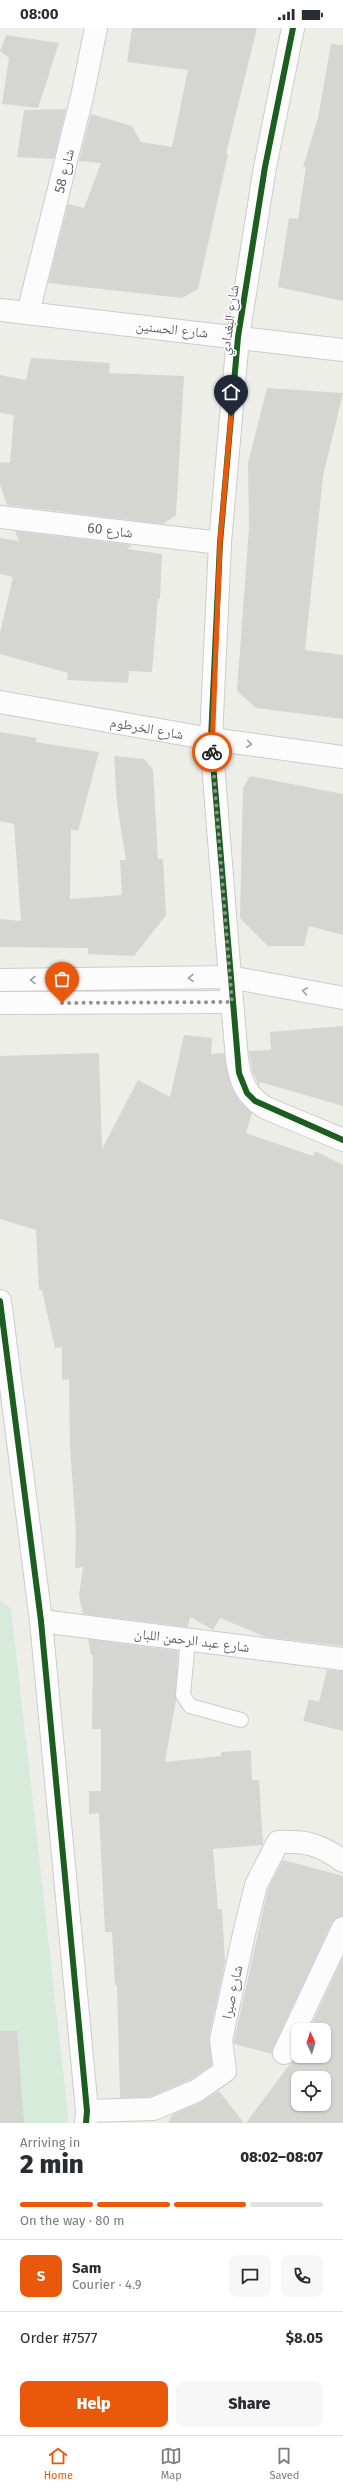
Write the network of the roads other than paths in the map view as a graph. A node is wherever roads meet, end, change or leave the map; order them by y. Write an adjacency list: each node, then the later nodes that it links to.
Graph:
1 (96, 28): 4 (street, شارع 58)
2 (293, 28): 5 (street, شارع البغدادي)
3 (0, 310): 4 (street, شارع الحسنين)
4 (28, 313): 5 (street, شارع الحسنين)
5 (238, 337): 6 (street, شارع الحسنين); 8 (street, شارع البغدادي)
6 (343, 350)
7 (0, 517): 8 (street, شارع 60)
8 (220, 542): 10 (street, شارع البغدادي)
9 (0, 702): 10 (street, شارع الخرطوم)
10 (210, 739): 11 (street, شارع الخرطوم, one-way to 11); 12 (street, شارع البغدادي)
11 (343, 757)
12 (230, 977): 13 (street, one-way to 13); 14 (street, one-way to 12); 15 (street, شارع البغدادي)
13 (0, 980)
14 (343, 998)
15 (232, 1002): 16 (street); 17 (street, شارع البغدادي)
16 (0, 1003)
17 (343, 1140)
18 (0, 1301): 19 (street)
19 (41, 1622): 20 (street, شارع عبد الرحمن اللبان); 26 (street)
20 (188, 1640): 21 (street, شارع عبد الرحمن اللبان); 22 (lane)
21 (343, 1659)
22 (241, 1720)
23 (343, 1861): 26 (street, شارع صبرا)
24 (343, 1928): 25 (street)
25 (284, 2053)
26 (86, 2117)

